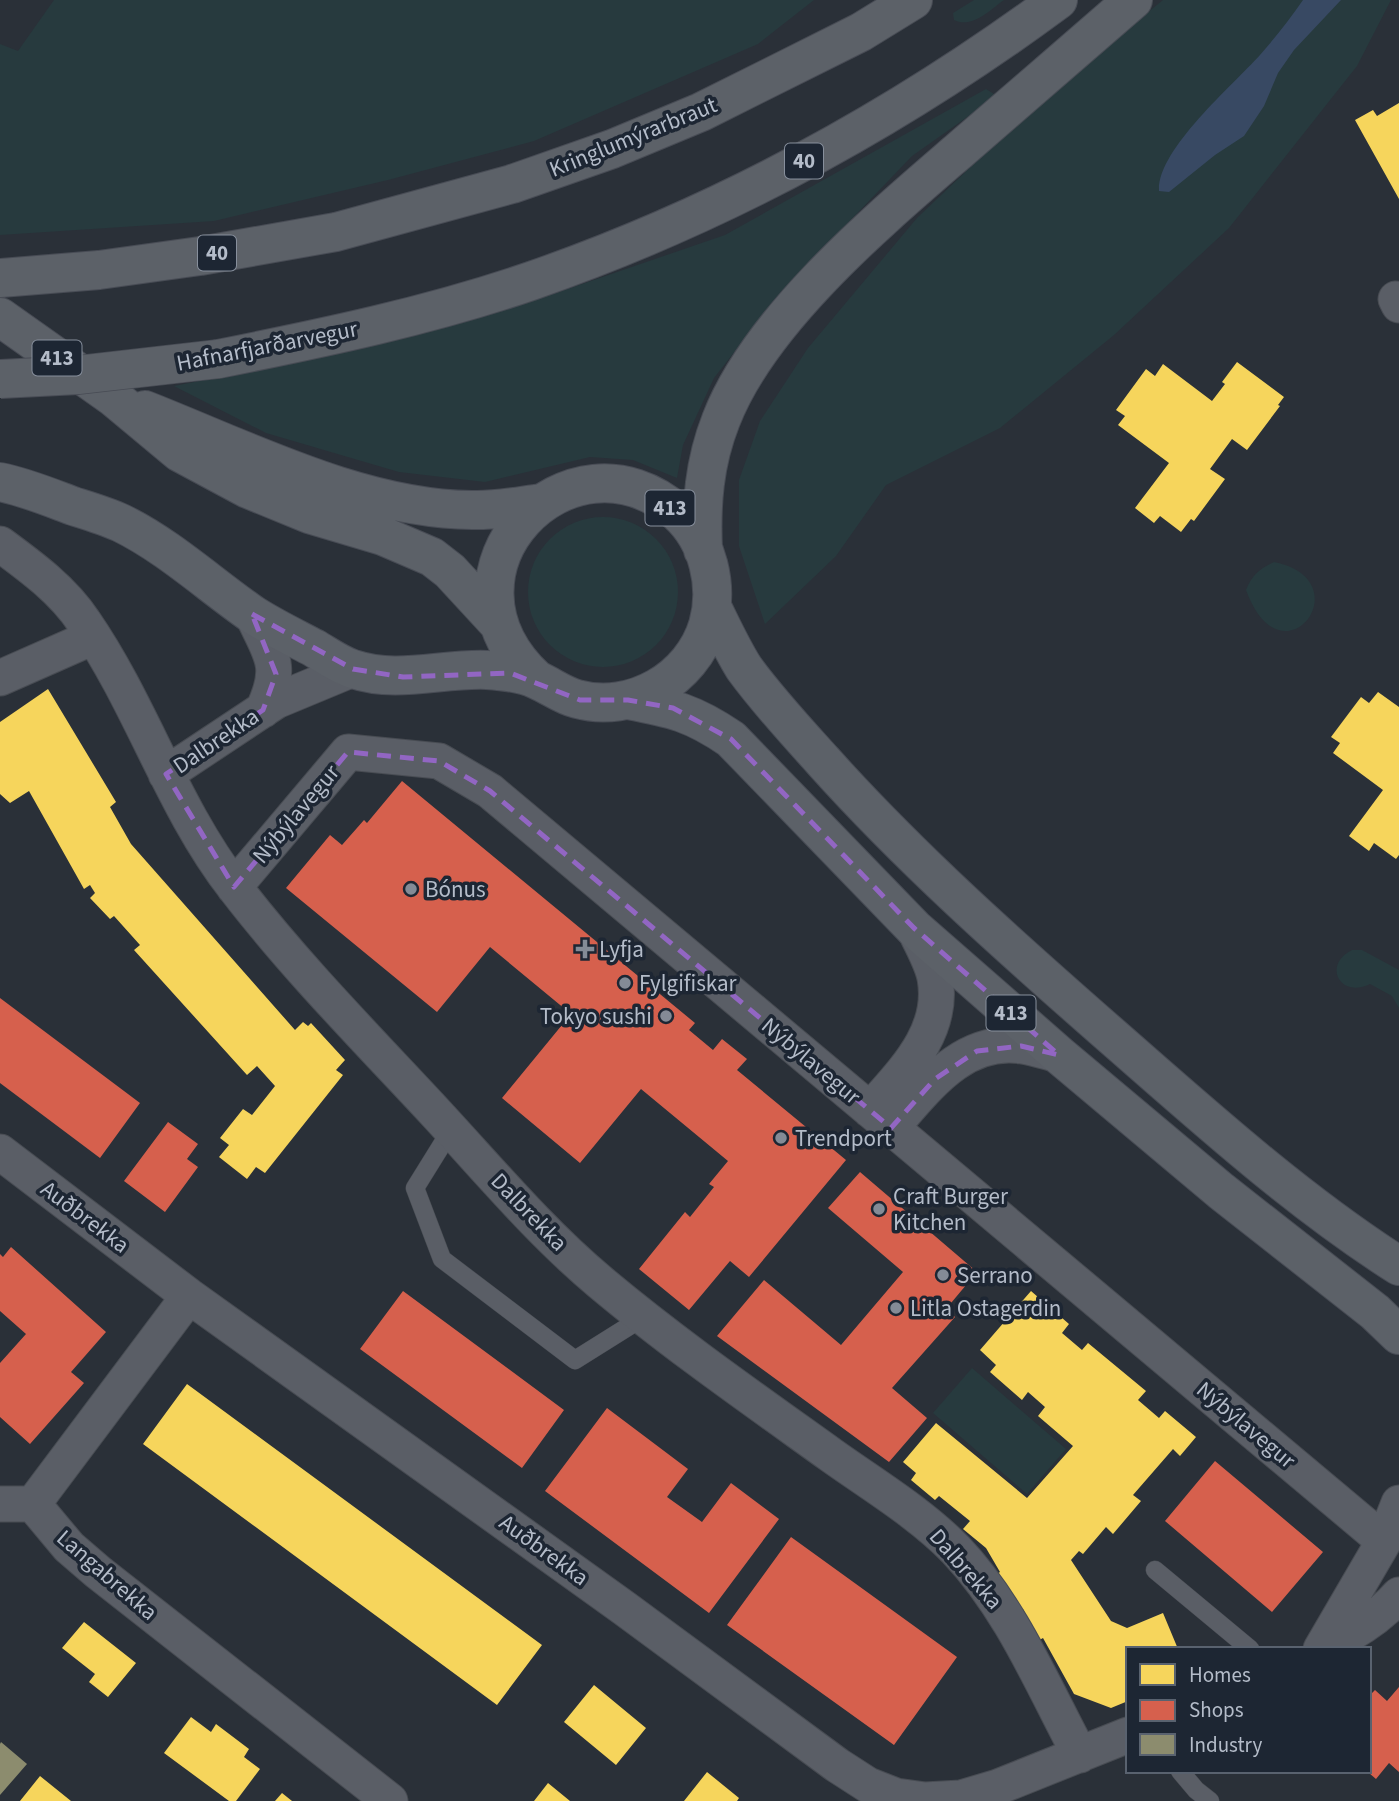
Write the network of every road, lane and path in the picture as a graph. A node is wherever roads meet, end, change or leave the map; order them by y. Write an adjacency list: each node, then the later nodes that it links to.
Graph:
1 (913, 0): 4 (main road, Kringlumýrarbraut / 40)
2 (1058, 0): 6 (main road, Hafnarfjarðarvegur / 40, bridge)
3 (1133, 0): 11 (main road)
4 (0, 278)
5 (1, 318): 7 (main road, 413)
6 (0, 379)
7 (113, 397): 9 (main road, 413); 14 (main road, 413)
8 (0, 482): 13 (main road)
9 (541, 503): 11 (main road, 413); 14 (main road, 413)
10 (0, 544): 15 (street)
11 (704, 550): 12 (main road, 413)
12 (712, 607): 19 (main road, 413); 28 (main road, 413)
13 (252, 614): 16 (main road); 20 (street)
14 (498, 622): 18 (main road, 413)
15 (93, 637): 17 (street); 21 (street)
16 (353, 670): 18 (main road); 20 (street, Dalbrekka)
17 (0, 678)
18 (536, 679): 19 (main road, 413)
19 (628, 699): 23 (main road, 413)
20 (263, 710): 21 (street, Dalbrekka)
21 (166, 774): 22 (street, Dalbrekka)
22 (234, 887): 25 (street, Nýbýlavegur); 26 (street, Dalbrekka)
23 (914, 928): 24 (main road, 413); 25 (street)
24 (1059, 1055): 25 (street); 31 (main road, 413)
25 (881, 1119): 34 (street, Nýbýlavegur)
26 (451, 1130): 30 (street, Dalbrekka); 30 (lane)
27 (0, 1152): 29 (street, Auðbrekka)
28 (1399, 1266)
29 (189, 1296): 33 (street, Langabrekka); 41 (street, Auðbrekka)
30 (642, 1318): 41 (street, Dalbrekka)
31 (1399, 1335)
32 (1399, 1503): 34 (street)
33 (16, 1504): 43 (street, Langabrekka)
34 (1384, 1541): 38 (street)
35 (1155, 1570): 37 (lane)
36 (1399, 1595): 39 (street)
37 (1248, 1647)
38 (1322, 1647)
39 (1325, 1647)
40 (1126, 1736): 41 (street, Auðbrekka)
41 (1080, 1755)
42 (1183, 1773): 44 (lane)
43 (390, 1801)
44 (1210, 1801)

